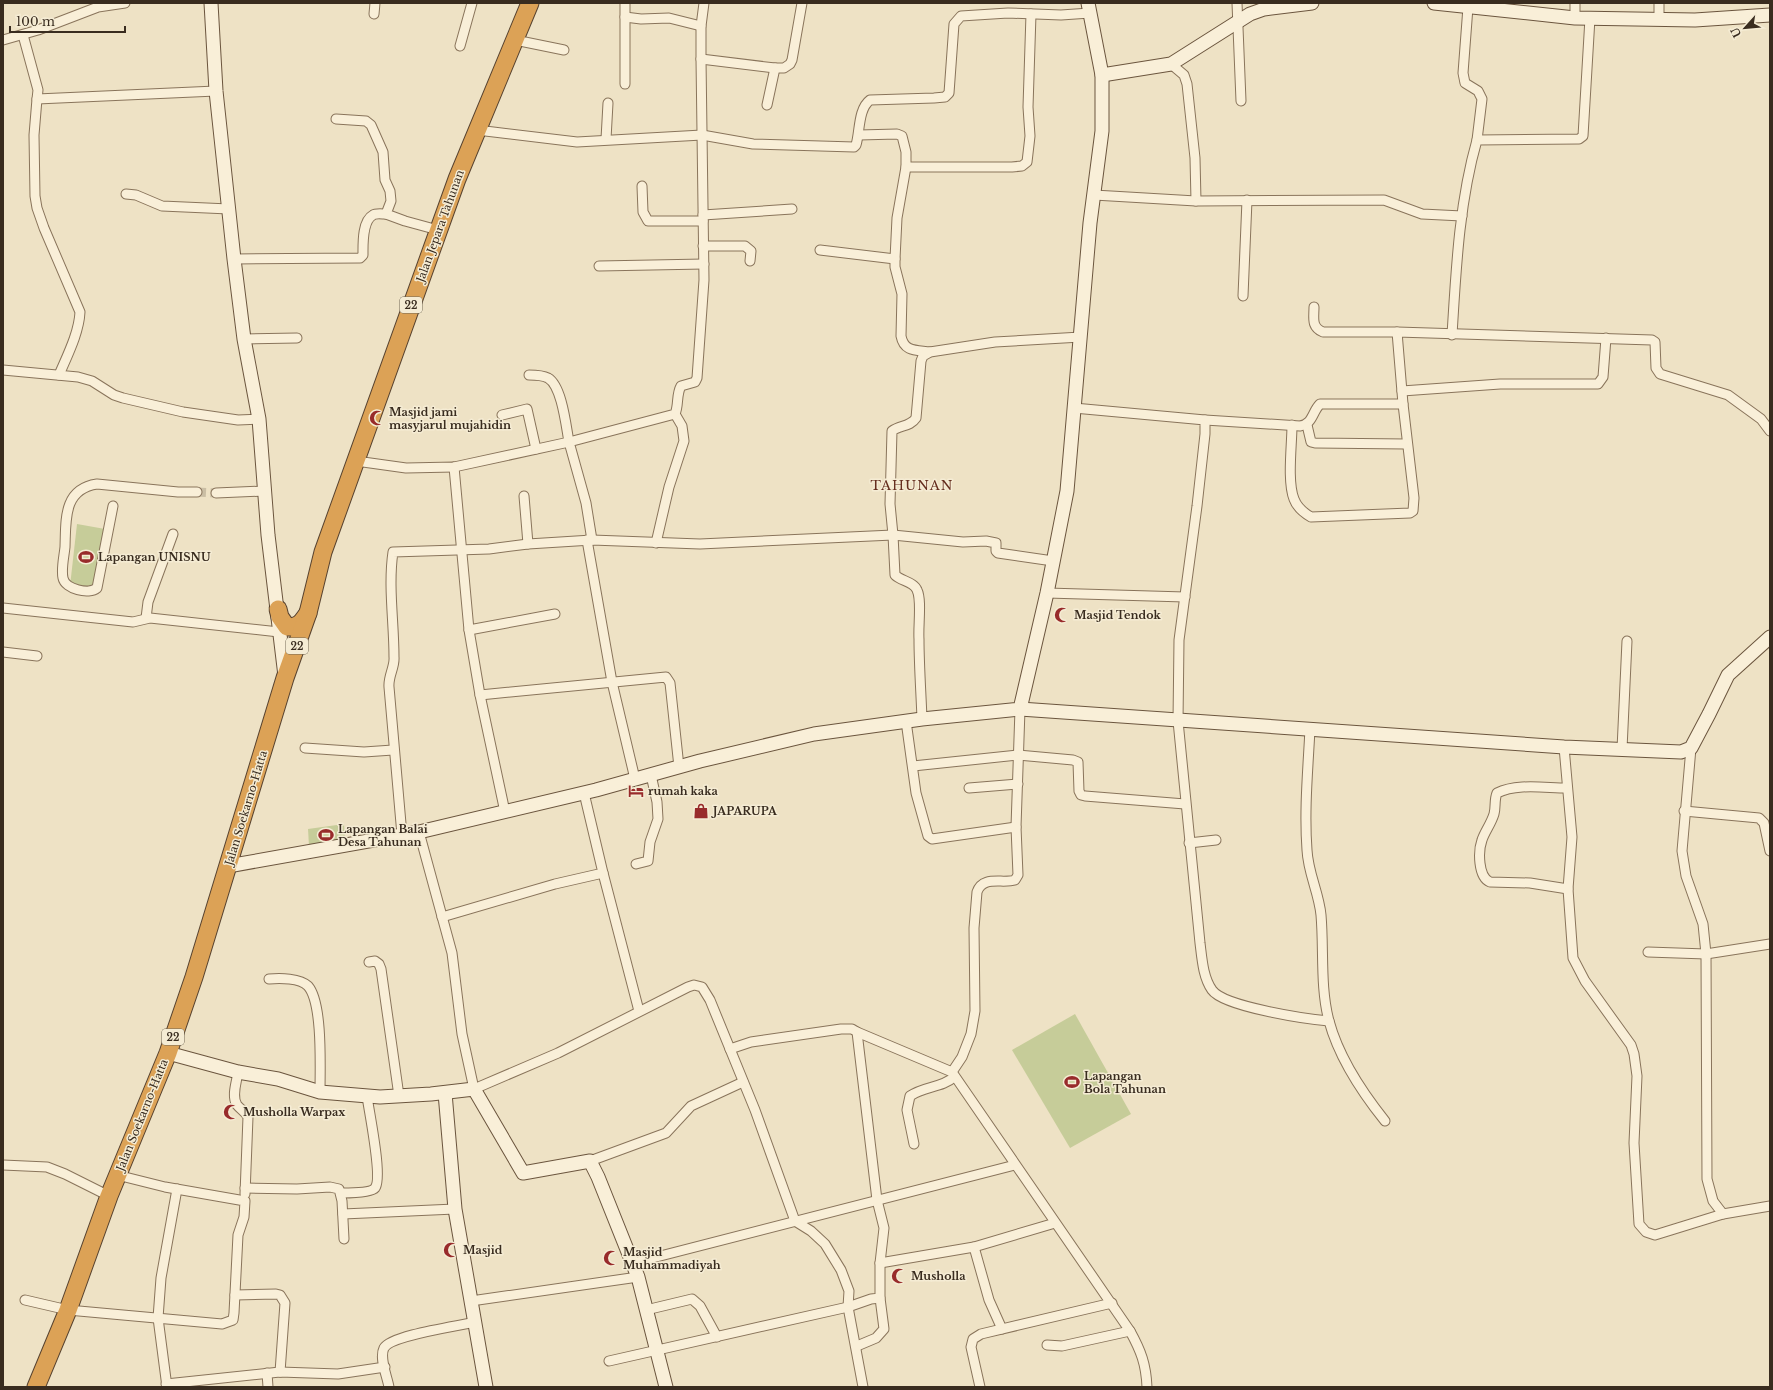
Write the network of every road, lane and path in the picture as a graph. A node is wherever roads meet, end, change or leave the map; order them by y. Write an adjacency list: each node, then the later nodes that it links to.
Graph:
1 (125, 3): 14 (street)
2 (211, 3): 36 (street)
3 (375, 3): 17 (street)
4 (472, 3): 29 (street)
5 (530, 3): 28 (highway, Jalan Jepara Tahunan / 22)
6 (625, 3): 20 (street)
7 (704, 3): 25 (street)
8 (802, 3): 33 (street)
9 (1237, 3): 24 (street)
10 (1312, 3): 24 (street)
11 (1434, 3): 15 (street)
12 (1575, 3): 21 (street)
13 (1659, 3): 23 (street)
14 (108, 4): 26 (street)
15 (1468, 7): 21 (street); 46 (street)
16 (1089, 8): 18 (street); 34 (street)
17 (374, 14)
18 (1030, 14): 44 (street); 47 (street)
19 (1770, 14): 23 (street)
20 (625, 16): 25 (street); 35 (street)
21 (1575, 18): 22 (street)
22 (1590, 18): 23 (street); 46 (street)
23 (1660, 19)
24 (1237, 21): 32 (street); 38 (street)
25 (701, 26): 31 (street)
26 (23, 35): 27 (street); 37 (street)
27 (3, 40)
28 (515, 40): 30 (street); 42 (highway, Jalan Jepara Tahunan / 22)
29 (460, 46)
30 (564, 50)
31 (701, 59): 33 (street); 43 (street)
32 (1171, 64): 34 (street); 52 (street)
33 (775, 68): 40 (street)
34 (1102, 75): 50 (street)
35 (625, 84)
36 (216, 91): 37 (street); 54 (street)
37 (37, 99): 76 (street)
38 (1241, 101)
39 (608, 103): 45 (street)
40 (767, 105)
41 (336, 120): 55 (street)
42 (477, 130): 45 (street); 58 (highway, Jalan Jepara Tahunan / 22)
43 (702, 135): 44 (street); 45 (street); 57 (street)
44 (859, 135): 47 (street)
45 (606, 139)
46 (1477, 140): 56 (street)
47 (906, 167): 62 (street)
48 (642, 186): 57 (street)
49 (126, 194): 54 (street)
50 (1094, 195): 52 (street); 70 (street)
51 (1247, 200): 52 (street); 56 (street); 66 (street)
52 (1196, 202)
53 (792, 208): 57 (street)
54 (229, 209): 61 (street)
55 (386, 214): 58 (street); 61 (street)
56 (1462, 216): 69 (street)
57 (703, 218): 59 (street)
58 (438, 230): 91 (highway, Jalan Jepara Tahunan / 22)
59 (703, 246): 63 (street); 64 (street)
60 (820, 250): 62 (street)
61 (234, 259): 73 (street)
62 (895, 259): 74 (street)
63 (750, 261)
64 (704, 264): 65 (street); 81 (street)
65 (599, 266)
66 (1243, 296)
67 (1314, 307): 68 (street)
68 (1397, 332): 69 (street); 78 (street)
69 (1452, 335): 72 (street)
70 (1081, 337): 74 (street); 80 (street)
71 (297, 338): 73 (street)
72 (1606, 338): 78 (street); 87 (street)
73 (244, 339): 83 (street)
74 (930, 352): 99 (street)
75 (3, 370): 76 (street)
76 (59, 375): 83 (street)
77 (529, 375): 88 (street)
78 (1402, 391): 79 (street)
79 (1403, 404): 86 (street); 89 (street)
80 (1074, 408): 84 (street); 104 (street)
81 (675, 414): 88 (street); 101 (street)
82 (502, 415): 90 (street)
83 (259, 419): 93 (street)
84 (1205, 420): 85 (street); 106 (street)
85 (1292, 425): 86 (street); 89 (street)
86 (1307, 425): 89 (street)
87 (1770, 431)
88 (569, 442): 90 (street); 100 (street)
89 (1406, 444)
90 (536, 449): 92 (street)
91 (356, 461): 92 (street); 109 (highway, Jalan Jepara Tahunan / 22)
92 (454, 467): 103 (street)
93 (264, 491): 95 (street); 108 (street)
94 (198, 492): 97 (street)
95 (216, 493)
96 (524, 496): 102 (street)
97 (114, 506)
98 (173, 534): 111 (street)
99 (893, 535): 101 (street); 104 (street); 122 (street)
100 (590, 540): 101 (street); 102 (street); 119 (street)
101 (656, 543)
102 (528, 544): 103 (street)
103 (462, 550): 112 (street); 130 (street)
104 (1053, 561): 105 (street)
105 (1046, 593): 106 (street); 121 (street)
106 (1185, 597): 124 (street)
107 (3, 608): 111 (street)
108 (278, 609): 109 (highway); 113 (street)
109 (308, 613): 118 (highway, 22)
110 (554, 614): 112 (street)
111 (146, 618): 113 (street)
112 (469, 630): 120 (street)
113 (279, 632): 118 (street)
114 (1770, 637): 128 (street)
115 (1627, 641): 129 (street)
116 (3, 652): 117 (street)
117 (36, 656)
118 (285, 678): 151 (highway, Jalan Soekarno-Hatta / 22)
119 (612, 682): 120 (street); 133 (street); 135 (street)
120 (480, 695): 142 (street)
121 (1020, 709): 122 (street); 124 (street); 131 (street)
122 (922, 719): 123 (street)
123 (906, 721): 132 (street); 133 (street)
124 (1178, 721): 125 (street); 140 (street)
125 (1310, 729): 126 (street); 161 (street)
126 (1564, 747): 129 (street); 138 (street)
127 (305, 748): 130 (street)
128 (1691, 748): 129 (street); 141 (street)
129 (1622, 749)
130 (393, 750): 145 (street)
131 (1018, 755): 132 (street); 136 (street); 140 (street)
132 (913, 766): 143 (street)
133 (679, 767): 134 (street)
134 (651, 775): 135 (street); 150 (street)
135 (635, 780): 139 (street)
136 (1018, 784): 137 (street); 143 (street)
137 (970, 788)
138 (1567, 788): 153 (street); 153 (street)
139 (584, 793): 142 (street); 152 (street)
140 (1185, 804): 147 (street)
141 (1684, 811): 148 (street); 157 (street)
142 (505, 812): 144 (street)
143 (1016, 827): 166 (street)
144 (419, 832): 145 (street); 154 (street)
145 (402, 836): 151 (street)
146 (1216, 840): 147 (street)
147 (1189, 843): 161 (street)
148 (1770, 847): 149 (street)
149 (1770, 851)
150 (636, 864)
151 (228, 866): 164 (highway, Jalan Soekarno-Hatta / 22)
152 (603, 872): 154 (street); 160 (street)
153 (1568, 889): 188 (street)
154 (442, 917): 168 (street)
155 (1770, 944): 157 (street)
156 (1648, 952): 157 (street)
157 (1706, 954): 188 (street)
158 (369, 962): 172 (street)
159 (269, 979): 169 (street)
160 (639, 1012): 163 (street); 168 (street)
161 (1329, 1021): 173 (street)
162 (857, 1032): 163 (street); 166 (street); 183 (street)
163 (730, 1049): 167 (street)
164 (168, 1053): 165 (street); 178 (highway, Jalan Soekarno-Hatta / 22)
165 (238, 1072): 169 (street); 179 (street)
166 (953, 1075): 174 (street); 177 (street)
167 (742, 1082): 175 (street); 189 (street)
168 (474, 1089): 170 (street); 175 (street)
169 (320, 1092): 171 (street)
170 (445, 1093): 172 (street); 186 (street)
171 (367, 1096): 172 (street); 181 (street)
172 (399, 1096)
173 (1385, 1121)
174 (914, 1144)
175 (590, 1161): 193 (street)
176 (3, 1165): 182 (street)
177 (1015, 1165): 183 (street); 190 (street)
178 (118, 1175): 180 (street); 182 (highway, Jalan Soekarno-Hatta / 22)
179 (245, 1188): 181 (street); 184 (street)
180 (177, 1189): 184 (street); 204 (street)
181 (342, 1194): 187 (street)
182 (109, 1196): 202 (highway, Jalan Soekarno-Hatta / 22)
183 (877, 1200): 189 (street); 194 (street)
184 (245, 1201): 196 (street)
185 (1770, 1206): 188 (street)
186 (455, 1209): 187 (street); 199 (street)
187 (343, 1214): 191 (street)
188 (1722, 1214)
189 (795, 1221): 193 (street); 201 (street)
190 (1055, 1223): 192 (street); 200 (street)
191 (344, 1239)
192 (974, 1247): 194 (street); 206 (street)
193 (633, 1263): 195 (street)
194 (880, 1263): 197 (street)
195 (638, 1277): 199 (street); 203 (street)
196 (235, 1295): 204 (street); 214 (street)
197 (880, 1298): 201 (street); 210 (street)
198 (26, 1300): 202 (street)
199 (471, 1301): 205 (street)
200 (1112, 1303): 206 (street); 207 (street)
201 (848, 1307): 208 (street); 210 (street)
202 (68, 1310): 204 (street); 217 (highway, Jalan Soekarno-Hatta / 22)
203 (646, 1310): 208 (street); 211 (street)
204 (158, 1318): 216 (street)
205 (475, 1322): 213 (street); 220 (street)
206 (1002, 1329): 223 (street)
207 (1130, 1331): 209 (street); 224 (street)
208 (717, 1338): 211 (street)
209 (1047, 1345)
210 (857, 1346): 222 (street)
211 (656, 1350): 212 (street); 221 (street)
212 (609, 1361)
213 (385, 1367): 214 (street); 219 (street)
214 (280, 1372): 215 (street)
215 (266, 1374): 216 (street); 218 (street)
216 (166, 1386)
217 (36, 1387)
218 (268, 1387)
219 (389, 1387)
220 (486, 1387)
221 (666, 1387)
222 (863, 1387)
223 (980, 1387)
224 (1147, 1387)

